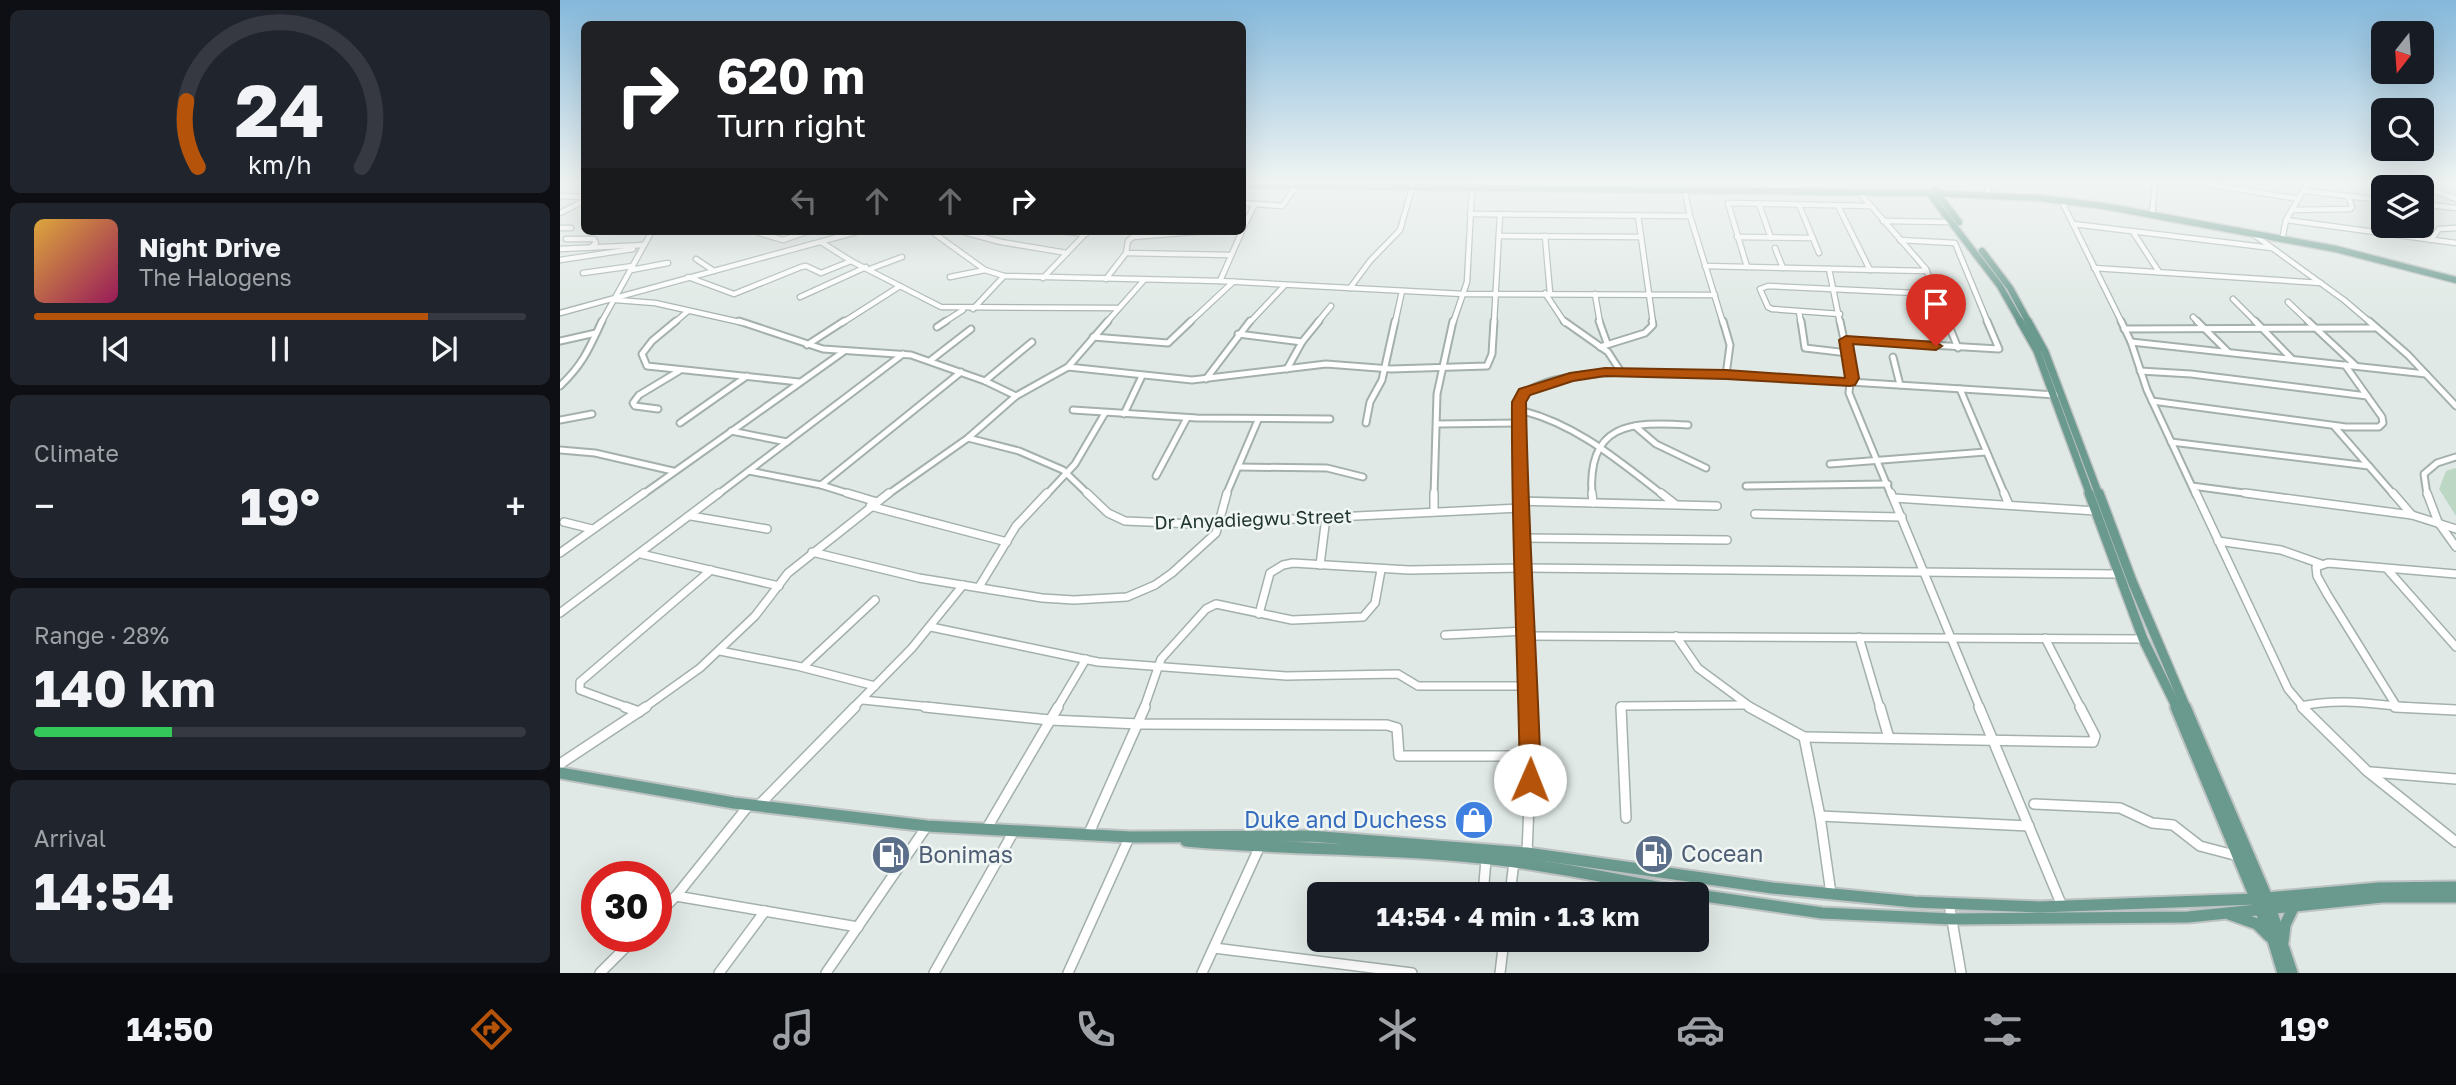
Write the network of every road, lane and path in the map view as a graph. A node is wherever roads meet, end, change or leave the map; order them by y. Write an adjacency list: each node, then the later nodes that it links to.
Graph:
1 (1399, 229): 86 (street)
2 (1469, 229): 91 (street)
3 (1499, 229): 33 (street)
4 (1640, 229): 36 (street)
5 (1694, 229): 61 (street)
6 (1735, 229): 37 (street)
7 (1767, 229): 38 (street)
8 (1809, 229): 42 (street)
9 (1850, 229): 69 (street)
10 (1891, 229): 43 (street)
11 (1958, 229): 159 (main road)
12 (1962, 229): 159 (main road)
13 (2075, 229): 66 (street)
14 (2111, 229): 20 (street)
15 (2233, 229): 22 (main road)
16 (2245, 229): 35 (main road)
17 (2284, 229): 35 (street)
18 (2354, 229): 21 (street)
19 (2439, 229): 44 (street)
20 (2133, 232): 50 (street); 72 (street)
21 (2371, 232)
22 (2251, 233): 50 (street); 78 (main road)
23 (650, 235): 47 (street)
24 (766, 235): 25 (street)
25 (797, 235)
26 (846, 235): 45 (street)
27 (936, 235): 68 (street)
28 (975, 235): 52 (street)
29 (1084, 235): 52 (street)
30 (1133, 235): 41 (street)
31 (1168, 235): 41 (street)
32 (1239, 235): 55 (street)
33 (1499, 236): 34 (street); 89 (street)
34 (1545, 236): 36 (street); 90 (street)
35 (2283, 236): 78 (main road)
36 (1641, 237): 93 (street)
37 (1737, 237): 38 (street); 62 (street)
38 (1770, 238): 42 (street)
39 (2416, 238): 44 (street)
40 (566, 239): 48 (street)
41 (1130, 239): 53 (street)
42 (1813, 239): 54 (street)
43 (1900, 240): 71 (street); 127 (street)
44 (2431, 240): 46 (street)
45 (821, 242): 59 (street); 70 (street)
46 (2456, 243)
47 (643, 246): 48 (street); 58 (street); 63 (street)
48 (591, 247): 51 (street)
49 (1775, 248): 65 (street)
50 (2272, 248): 83 (street)
51 (560, 249)
52 (1067, 253): 77 (street)
53 (1126, 253): 55 (street); 79 (street)
54 (1819, 253)
55 (1231, 255): 81 (street)
56 (902, 257): 64 (street)
57 (696, 259): 70 (street)
58 (560, 261)
59 (851, 261): 64 (street); 75 (street)
60 (668, 263): 63 (street)
61 (1705, 266): 62 (street); 95 (street)
62 (1747, 267): 65 (street)
63 (632, 268): 73 (street); 97 (street)
64 (868, 268): 85 (street); 96 (street)
65 (1783, 268): 67 (street)
66 (2094, 268): 72 (street); 114 (street)
67 (1829, 269): 69 (street); 87 (street)
68 (985, 270): 74 (street); 76 (street)
69 (1870, 270): 71 (street)
70 (714, 271): 75 (street)
71 (1927, 271): 94 (street)
72 (2159, 272): 83 (street)
73 (583, 274)
74 (1004, 276): 77 (street); 103 (street)
75 (688, 277): 97 (street)
76 (950, 277)
77 (1042, 278): 79 (street)
78 (2456, 278)
79 (1106, 279): 80 (street)
80 (1144, 280): 81 (street); 101 (street)
81 (1220, 281): 82 (street)
82 (1233, 282): 84 (street); 118 (street)
83 (2323, 283): 112 (street)
84 (1285, 285): 86 (street); 117 (street)
85 (900, 286): 102 (street); 125 (street)
86 (1350, 288): 88 (street)
87 (1835, 290): 94 (street); 105 (street); 107 (street)
88 (1402, 291): 91 (street); 138 (street)
89 (1497, 293): 90 (street); 91 (street); 140 (street)
90 (1547, 293): 92 (street); 126 (street)
91 (1464, 294): 140 (street)
92 (1595, 294): 93 (street); 124 (street)
93 (1650, 294): 95 (street); 124 (street)
94 (1937, 294): 127 (street)
95 (1715, 295): 145 (street)
96 (800, 297)
97 (617, 298): 104 (street); 106 (street); 116 (street)
98 (2233, 299): 110 (street)
99 (2288, 302): 111 (street)
100 (1331, 306): 122 (street)
101 (1117, 308): 103 (street); 118 (street)
102 (965, 309): 103 (street); 109 (street)
103 (973, 309)
104 (688, 312): 125 (street); 141 (street)
105 (1799, 312): 107 (street); 130 (street)
106 (560, 313)
107 (1840, 314): 119 (street)
108 (2193, 317): 115 (street)
109 (937, 327)
110 (2261, 328): 111 (street); 115 (street); 133 (street)
111 (2315, 328): 112 (street); 136 (street)
112 (2376, 328): 146 (street)
113 (971, 329): 134 (street)
114 (2124, 329): 115 (street); 123 (street)
115 (2205, 329): 129 (street)
116 (596, 333): 120 (street); 154 (street)
117 (1238, 334): 122 (street); 149 (street)
118 (1093, 337): 137 (street)
119 (1846, 340): 127 (street); 130 (street)
120 (560, 341)
121 (1032, 342): 150 (street)
122 (1302, 342): 139 (street)
123 (2131, 342): 129 (street); 142 (street)
124 (1607, 343): 126 (street)
125 (807, 345): 128 (street)
126 (1600, 347): 144 (street)
127 (1958, 348)
128 (843, 352): 131 (street); 151 (street)
129 (2228, 352): 133 (street)
130 (1848, 353): 152 (street)
131 (903, 354): 134 (street); 182 (street)
132 (1893, 358): 153 (street)
133 (2292, 359): 135 (street)
134 (931, 360): 143 (street)
135 (2345, 365): 136 (street); 160 (street)
136 (2356, 366): 146 (street)
137 (1068, 367): 148 (street); 158 (street)
138 (1385, 368): 139 (street); 140 (street); 175 (street)
139 (1287, 369): 149 (street)
140 (1441, 369): 176 (street)
141 (679, 371): 147 (street); 163 (street)
142 (2140, 371): 160 (street); 161 (street)
143 (961, 372): 150 (street); 199 (street)
144 (1621, 372): 145 (street); 165 (street)
145 (1726, 374): 152 (street)
146 (2426, 374): 156 (street)
147 (747, 376): 151 (street); 173 (street)
148 (1142, 376): 149 (street); 168 (street)
149 (1206, 379)
150 (985, 380): 158 (street)
151 (799, 382): 180 (street)
152 (1850, 382): 153 (street); 188 (street)
153 (1900, 385): 155 (street)
154 (560, 386)
155 (1960, 389): 159 (street); 186 (street)
156 (2444, 393): 157 (street); 162 (street)
157 (2456, 395)
158 (1016, 396): 181 (street)
159 (2057, 396): 209 (main road); 230 (main road)
160 (2367, 396): 178 (street)
161 (2152, 401): 178 (street); 183 (street)
162 (2456, 405)
163 (658, 409)
164 (1073, 410): 166 (street)
165 (1519, 410): 174 (street); 184 (street)
166 (1105, 413): 168 (street); 195 (street)
167 (592, 414): 171 (street)
168 (1124, 414): 169 (street)
169 (1187, 418): 172 (street); 196 (street)
170 (1330, 419): 172 (street)
171 (560, 420)
172 (1258, 420): 191 (street)
173 (680, 423)
174 (1519, 423): 176 (street); 205 (street)
175 (1366, 424)
176 (1438, 425): 210 (street)
177 (1688, 425): 179 (street)
178 (2334, 425): 190 (street)
179 (1635, 426): 184 (street); 192 (street)
180 (730, 431): 182 (street); 193 (street)
181 (968, 438): 195 (street, Dr Anyadiegwu Street); 204 (street)
182 (787, 442): 194 (street)
183 (2171, 442): 190 (street); 201 (street)
184 (1599, 447): 203 (street); 206 (street)
185 (560, 450): 193 (street)
186 (1986, 452): 188 (street); 207 (street)
187 (2456, 457): 218 (street)
188 (1878, 460): 189 (street); 198 (street)
189 (1829, 464)
190 (2369, 466): 212 (street)
191 (1238, 467): 197 (street); 217 (street)
192 (1706, 468)
193 (673, 471): 219 (street)
194 (750, 471): 199 (street); 213 (street)
195 (1066, 473): 217 (street, Dr Anyadiegwu Street); 225 (street)
196 (1156, 476)
197 (1363, 477)
198 (1888, 484): 200 (street); 202 (street)
199 (821, 485): 204 (street)
200 (1746, 486)
201 (2192, 486): 212 (street); 224 (street)
202 (1894, 498): 207 (street); 215 (street)
203 (1593, 503): 205 (street, Dr Anyadiegwu Street); 206 (street, Dr Anyadiegwu Street)
204 (873, 504): 225 (street); 227 (street)
205 (1519, 505): 210 (street, Dr Anyadiegwu Street); 222 (street)
206 (1677, 505): 208 (street, Dr Anyadiegwu Street)
207 (2009, 505): 209 (street)
208 (1717, 506)
209 (2096, 511): 230 (main road)
210 (1434, 512): 214 (street, Dr Anyadiegwu Street)
211 (1755, 514): 215 (street)
212 (2412, 515): 218 (street)
213 (691, 516): 220 (street); 229 (street)
214 (1326, 517): 217 (street, Dr Anyadiegwu Street); 232 (street)
215 (1902, 517): 237 (street)
216 (564, 522): 219 (street)
217 (1219, 522): 242 (street)
218 (2438, 522): 221 (street); 226 (street)
219 (593, 529): 228 (street)
220 (767, 529)
221 (2456, 529)
222 (1520, 538): 223 (street); 233 (street)
223 (1727, 540)
224 (2218, 541): 231 (street); 263 (street)
225 (1007, 542): 242 (street)
226 (2456, 547)
227 (812, 552): 240 (street); 241 (street)
228 (560, 553)
229 (641, 554): 236 (street); 244 (street)
230 (2118, 559): 238 (main road); 307 (main road)
231 (2321, 564): 235 (street); 264 (street)
232 (1320, 565): 234 (street); 245 (street)
233 (1523, 568): 234 (street); 237 (street); 247 (street)
234 (1381, 569): 245 (street)
235 (2388, 569): 239 (street); 254 (street)
236 (711, 570): 241 (street); 266 (street)
237 (1925, 573): 238 (street); 251 (street)
238 (2118, 573): 253 (main road)
239 (2456, 574)
240 (963, 585): 242 (street); 246 (street)
241 (779, 586): 255 (street)
242 (979, 587)
243 (875, 600): 257 (street)
244 (560, 613)
245 (1259, 614): 258 (street)
246 (931, 627): 256 (street); 259 (street)
247 (1527, 634): 248 (street); 249 (street); 260 (street)
248 (1445, 635)
249 (1676, 636): 250 (street); 262 (street)
250 (1860, 637): 251 (street); 270 (street)
251 (1952, 638): 252 (street); 271 (street)
252 (2045, 638): 253 (street); 271 (street)
253 (2143, 639): 293 (main road)
254 (2456, 647)
255 (720, 651): 257 (street); 266 (street)
256 (1086, 659): 258 (street); 267 (street)
257 (803, 667): 259 (street)
258 (1158, 667): 260 (street); 268 (street)
259 (875, 686): 261 (street)
260 (1529, 686): 272 (street)
261 (863, 700): 267 (street); 278 (street)
262 (1747, 705): 269 (street); 280 (street)
263 (2301, 706): 264 (street); 274 (street)
264 (2397, 707): 265 (street)
265 (2456, 710)
266 (639, 712): 273 (street)
267 (1050, 720): 268 (street); 283 (street)
268 (1139, 724): 272 (street); 285 (street)
269 (1804, 737): 270 (street); 279 (street)
270 (1889, 738): 271 (street)
271 (1994, 741): 282 (street)
272 (1531, 756): 292 (street)
273 (560, 764)
274 (2370, 772): 276 (street); 289 (street)
275 (560, 774): 278 (main road)
276 (2456, 779)
277 (2034, 804): 293 (street)
278 (754, 806): 281 (main road); 303 (street)
279 (1820, 817): 282 (street); 301 (street)
280 (1626, 818)
281 (927, 826): 283 (main road); 313 (street)
282 (2029, 826): 308 (street)
283 (986, 828): 284 (main road)
284 (1015, 829): 285 (main road); 322 (street)
285 (1090, 833): 287 (main road)
286 (1310, 836): 288 (main road); 291 (main road); 292 (main road)
287 (1130, 837): 288 (main road); 323 (street)
288 (1158, 837): 290 (main road)
289 (2456, 842)
290 (1259, 848): 291 (main road); 315 (street)
291 (1309, 850): 294 (main road)
292 (1527, 853): 296 (main road)
293 (2240, 857): 307 (main road)
294 (1486, 860): 295 (main road); 298 (street)
295 (1514, 862): 297 (main road); 299 (street)
296 (1618, 866): 297 (main road); 301 (main road)
297 (1618, 880): 300 (main road)
298 (1484, 882)
299 (1512, 882)
300 (1628, 882)
301 (1831, 894): 306 (main road)
302 (2455, 895): 307 (main road); 309 (main road)
303 (676, 896): 305 (street); 310 (street)
304 (1709, 897): 312 (main road)
305 (672, 900)
306 (1949, 903): 308 (main road); 312 (street)
307 (2264, 904): 308 (main road); 309 (main road); 311 (main road); 314 (main road)
308 (2062, 906)
309 (2294, 906): 314 (main road)
310 (765, 911): 313 (street); 320 (street)
311 (2226, 913): 312 (main road); 314 (main road)
312 (1952, 919): 327 (street)
313 (858, 927): 321 (street)
314 (2278, 944): 328 (main road); 329 (main road)
315 (1214, 948): 318 (street); 324 (street)
316 (621, 952): 319 (street)
317 (1503, 952): 326 (street)
318 (1396, 972): 325 (street)
319 (600, 973)
320 (719, 973)
321 (826, 973)
322 (934, 973)
323 (1068, 973)
324 (1202, 973)
325 (1412, 973)
326 (1500, 973)
327 (1961, 973)
328 (2283, 973)
329 (2292, 973)

